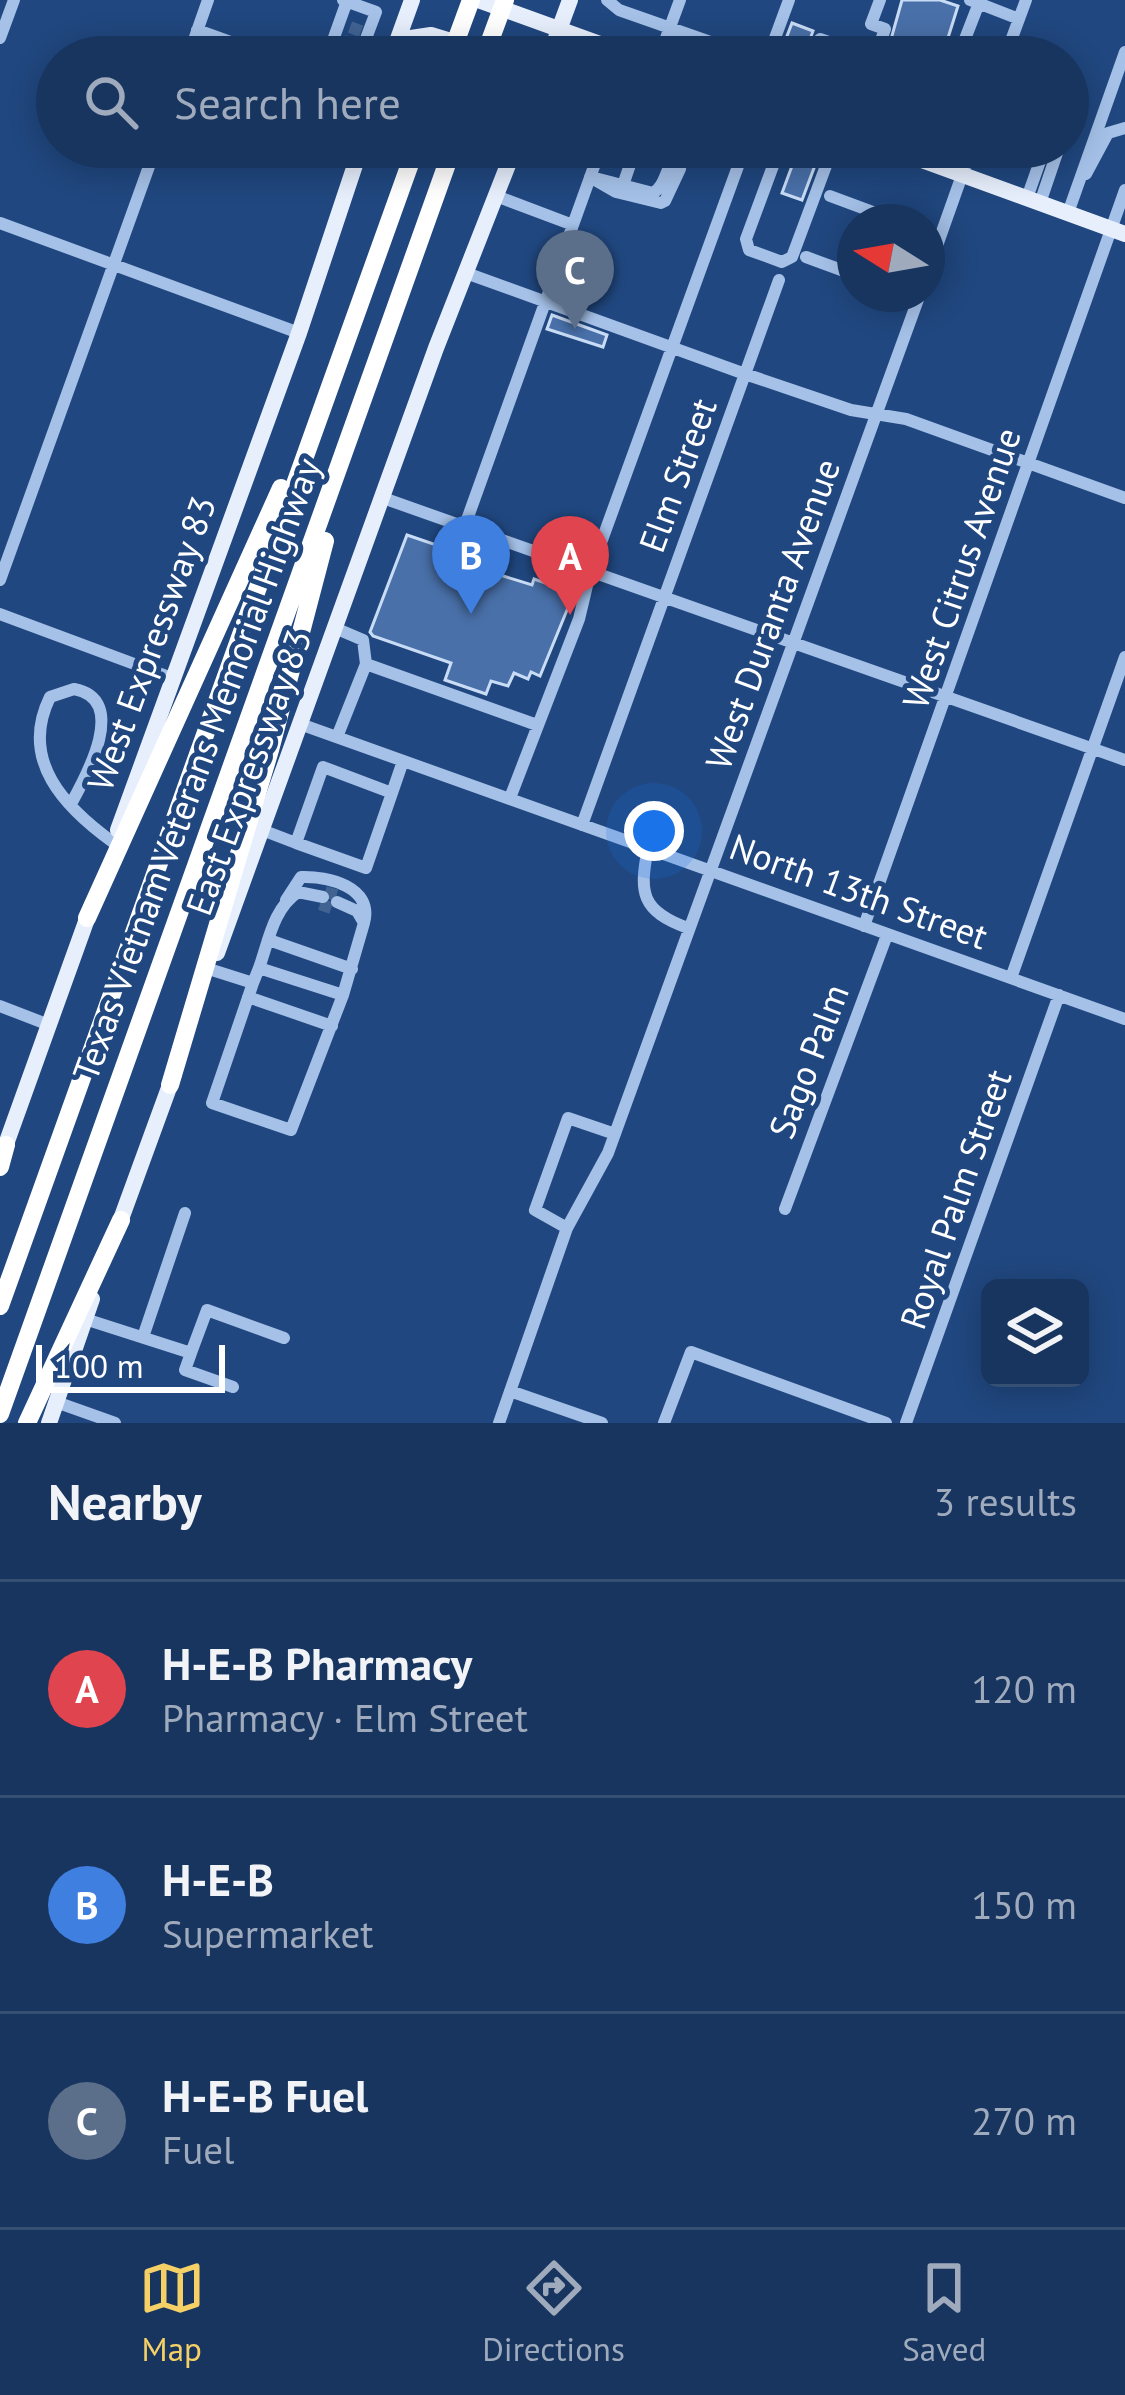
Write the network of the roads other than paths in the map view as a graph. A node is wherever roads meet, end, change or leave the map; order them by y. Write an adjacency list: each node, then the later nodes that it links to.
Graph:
1 (14, 0): 33 (street)
2 (208, 0): 16 (street)
3 (412, 0): 22 (main road)
4 (474, 0): 17 (main road); 23 (highway, bridge)
5 (505, 0): 24 (highway, bridge)
6 (570, 0): 17 (main road)
7 (607, 0): 15 (street)
8 (680, 0): 15 (street)
9 (789, 0): 29 (street)
10 (880, 0): 30 (street)
11 (1026, 0): 14 (street)
12 (345, 1): 20 (street); 21 (street)
13 (975, 2): 14 (street); 31 (street)
14 (1019, 19): 32 (street)
15 (670, 28): 27 (street); 28 (street)
16 (197, 29): 18 (street); 19 (street)
17 (560, 29): 25 (main road); 26 (main road)
18 (195, 36)
19 (216, 36)
20 (348, 36)
21 (354, 36)
22 (400, 36)
23 (459, 36)
24 (492, 36)
25 (557, 36)
26 (579, 36)
27 (667, 36)
28 (693, 36)
29 (776, 36)
30 (882, 36)
31 (964, 36)
32 (1015, 36)
33 (0, 38)
34 (1125, 52): 35 (street)
35 (1102, 116): 36 (street); 37 (street)
36 (1125, 128): 56 (street)
37 (1089, 154)
38 (148, 168): 69 (street)
39 (354, 168): 75 (main road, West Expressway 83)
40 (408, 168): 78 (highway, Texas Vietnam Veterans Memorial Highway)
41 (446, 168): 80 (highway, Texas Vietnam Veterans Memorial Highway)
42 (506, 168): 59 (main road, East Expressway 83)
43 (593, 168): 55 (street)
44 (629, 168): 57 (street)
45 (680, 168): 57 (street)
46 (737, 168): 76 (street)
47 (772, 168): 48 (street)
48 (825, 168)
49 (943, 168): 54 (main road)
50 (964, 168): 54 (street)
51 (1040, 168): 61 (street)
52 (1049, 168): 61 (street)
53 (1084, 168): 56 (street)
54 (962, 175): 61 (main road); 63 (street)
55 (590, 177): 57 (street); 66 (street)
56 (1080, 180): 64 (street)
57 (622, 189)
58 (1125, 190): 67 (street, West Citrus Avenue)
59 (496, 196): 66 (street); 71 (main road, East Expressway 83)
60 (830, 196): 62 (street)
61 (1033, 201): 64 (main road)
62 (852, 204)
63 (945, 210)
64 (1068, 213): 67 (main road)
65 (0, 223): 69 (street)
66 (573, 225): 73 (street)
67 (1118, 232): 81 (street, West Citrus Avenue)
68 (806, 257): 70 (street)
69 (115, 262): 75 (street); 86 (street)
70 (837, 268)
71 (466, 273): 73 (street); 82 (main road, East Expressway 83)
72 (779, 280): 77 (street, Elm Street)
73 (545, 302): 76 (street); 84 (street)
74 (911, 312): 79 (street, West Duranta Avenue)
75 (299, 333): 93 (main road, West Expressway 83)
76 (672, 347): 77 (street); 85 (street)
77 (746, 374): 79 (street); 87 (street, Elm Street)
78 (330, 380): 112 (highway); 135 (highway, Texas Vietnam Veterans Memorial Highway)
79 (878, 414): 81 (street); 90 (street, West Duranta Avenue)
80 (353, 433): 128 (highway); 143 (highway, Texas Vietnam Veterans Memorial Highway)
81 (1031, 463): 83 (street); 94 (street, West Citrus Avenue)
82 (382, 498): 84 (street); 89 (main road, East Expressway 83)
83 (1125, 498)
84 (464, 528): 85 (street)
85 (590, 574): 87 (street); 96 (street)
86 (0, 580)
87 (665, 598): 90 (street); 104 (street, Elm Street)
88 (0, 614): 93 (street)
89 (335, 628): 92 (street); 95 (main road, East Expressway 83)
90 (795, 644): 94 (street); 109 (street, West Duranta Avenue)
91 (1125, 657): 98 (street)
92 (366, 664): 96 (street); 97 (street)
93 (172, 678): 107 (main road, West Expressway 83)
94 (948, 697): 98 (street); 113 (street, West Citrus Avenue)
95 (300, 724): 97 (street, North 13th Street); 105 (main road, East Expressway 83)
96 (537, 725): 102 (street)
97 (337, 737): 100 (street, North 13th Street)
98 (1093, 747): 99 (street); 120 (street)
99 (1125, 760)
100 (404, 761): 101 (street); 102 (street, North 13th Street)
101 (392, 793): 106 (street); 106 (street)
102 (510, 799): 104 (street, North 13th Street)
103 (71, 804): 103 (street); 107 (street)
104 (582, 825): 108 (street, North 13th Street)
105 (262, 830): 106 (street); 119 (main road, East Expressway 83)
106 (296, 842)
107 (114, 843): 112 (main road, West Expressway 83)
108 (648, 848): 109 (street, North 13th Street); 114 (street)
109 (709, 868): 113 (street, North 13th Street); 114 (street, West Duranta Avenue)
110 (286, 900): 111 (street); 111 (street); 116 (street)
111 (360, 917): 118 (street)
112 (87, 918): 126 (main road, West Expressway 83)
113 (864, 926): 115 (street, North 13th Street)
114 (688, 928): 129 (street, West Duranta Avenue)
115 (887, 935): 120 (street, North 13th Street); 131 (street, Sago Palm)
116 (268, 940): 117 (street); 118 (street)
117 (259, 968): 121 (street); 122 (street)
118 (352, 969): 122 (street)
119 (212, 970): 121 (street); 128 (main road, East Expressway 83)
120 (1010, 978): 123 (street, North 13th Street)
121 (251, 990): 127 (street); 127 (street)
122 (343, 995): 127 (street)
123 (1059, 995): 125 (street, North 13th Street); 151 (street, Royal Palm Street)
124 (0, 1006): 126 (street)
125 (1125, 1019)
126 (49, 1025): 130 (main road, West Expressway 83)
127 (332, 1027)
128 (170, 1085): 133 (main road, East Expressway 83)
129 (615, 1134): 134 (street, West Duranta Avenue); 134 (street)
130 (2, 1158)
131 (785, 1209)
132 (185, 1214): 137 (street)
133 (121, 1220): 136 (main road, East Expressway 83); 144 (highway)
134 (567, 1228): 141 (street, West Duranta Avenue)
135 (0, 1306)
136 (86, 1318): 137 (street); 142 (main road, East Expressway 83)
137 (143, 1337): 139 (street)
138 (284, 1338): 139 (street)
139 (191, 1353): 140 (street)
140 (233, 1387)
141 (511, 1391): 147 (street, West Duranta Avenue); 148 (street)
142 (56, 1402): 145 (main road, East Expressway 83); 146 (street)
143 (0, 1414)
144 (27, 1423)
145 (49, 1423)
146 (115, 1423)
147 (499, 1423)
148 (602, 1423)
149 (664, 1423): 150 (street)
150 (886, 1423)
151 (906, 1423)

